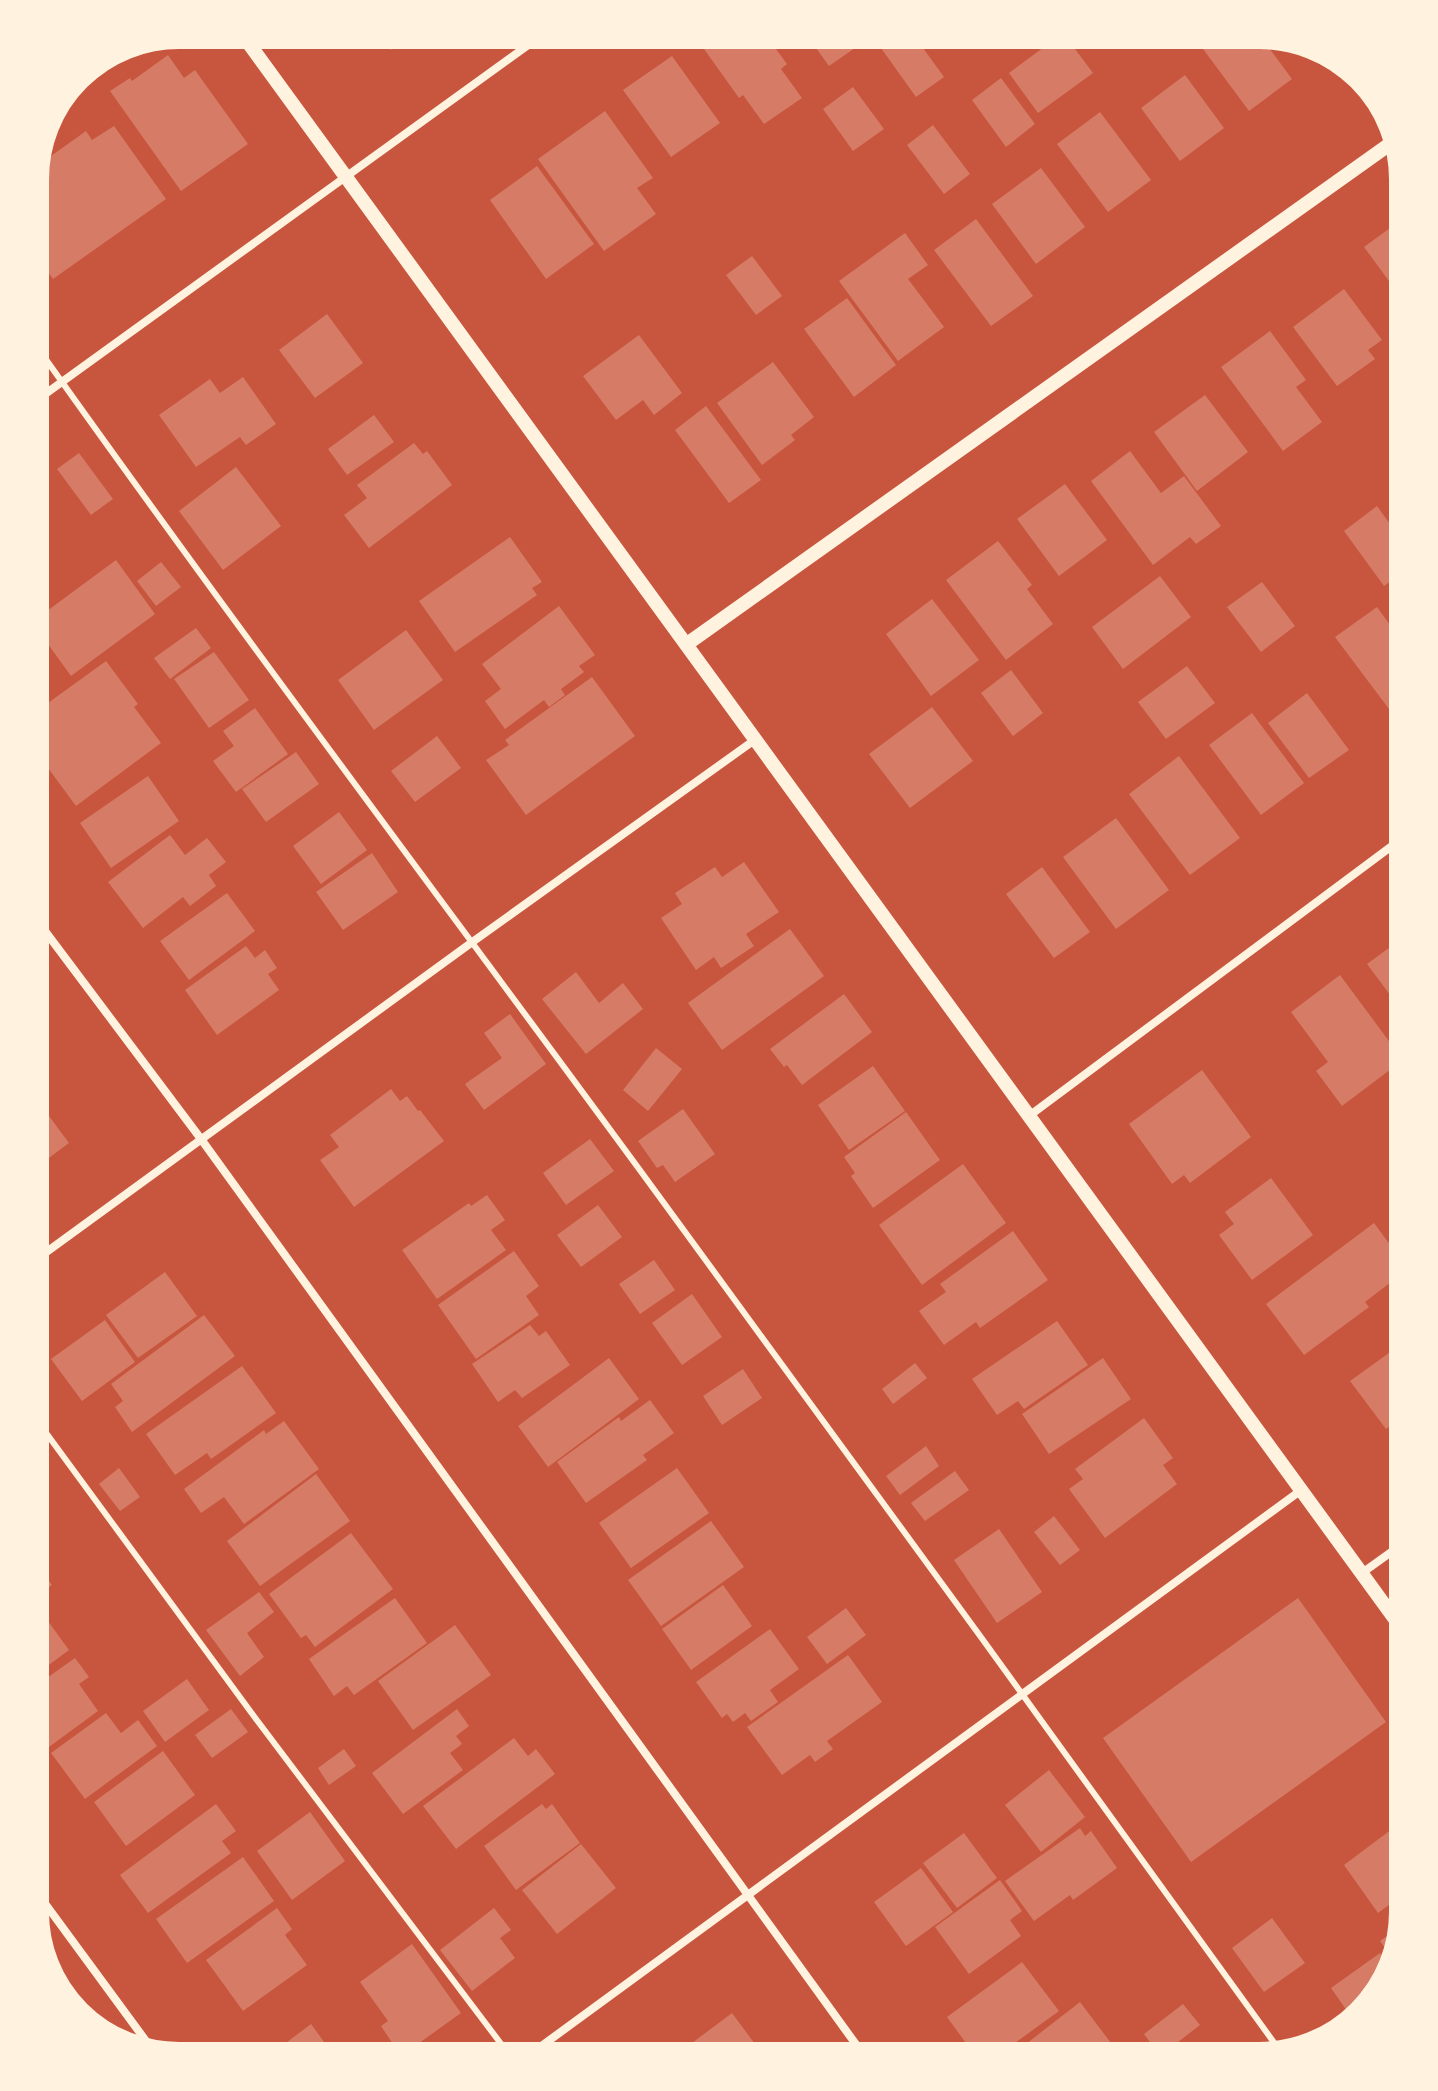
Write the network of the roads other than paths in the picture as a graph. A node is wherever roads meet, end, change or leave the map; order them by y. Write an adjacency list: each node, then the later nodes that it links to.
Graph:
1 (249, 44): 4 (street)
2 (530, 44): 4 (street)
3 (1389, 145): 8 (street)
4 (347, 178): 6 (street); 8 (street)
5 (44, 357): 6 (lane)
6 (62, 382): 7 (street); 12 (lane)
7 (44, 395)
8 (687, 644): 9 (street)
9 (756, 739): 12 (street); 13 (street)
10 (1394, 844): 13 (street)
11 (44, 930): 14 (street)
12 (471, 943): 14 (street); 21 (lane)
13 (1029, 1116): 17 (street)
14 (201, 1139): 15 (street); 22 (street)
15 (44, 1254)
16 (44, 1430): 26 (lane)
17 (1300, 1491): 19 (street); 21 (street)
18 (1394, 1550): 19 (street)
19 (1362, 1573): 20 (street)
20 (1394, 1618)
21 (1022, 1693): 22 (street); 25 (lane)
22 (748, 1895): 27 (street); 28 (street)
23 (44, 1902): 24 (street)
24 (147, 2043)
25 (1277, 2046)
26 (503, 2047)
27 (540, 2047)
28 (858, 2047)

